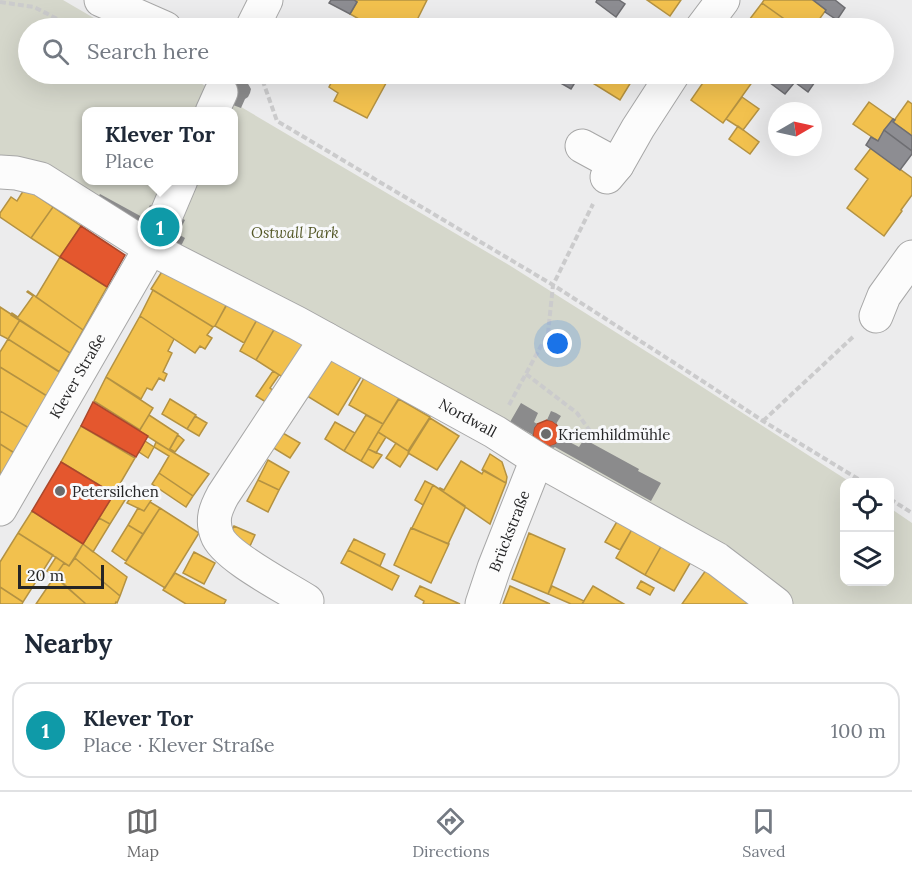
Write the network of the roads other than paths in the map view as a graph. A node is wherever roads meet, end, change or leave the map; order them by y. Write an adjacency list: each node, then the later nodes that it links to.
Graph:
1 (101, 0): 4 (street)
2 (266, 0): 5 (street)
3 (723, 0): 6 (street)
4 (142, 18)
5 (257, 18)
6 (710, 18)
7 (667, 84): 8 (street)
8 (582, 146)
9 (0, 172): 11 (street, Nordwall)
10 (180, 185): 11 (street, Klever Straße)
11 (157, 235): 14 (street, Nordwall); 16 (street, Klever Straße)
12 (912, 257): 13 (street)
13 (887, 306)
14 (326, 339): 15 (street, Nordwall); 17 (street)
15 (537, 459): 18 (street, Brückstraße); 19 (street, Nordwall)
16 (0, 509)
17 (307, 601)
18 (482, 604)
19 (776, 604)

